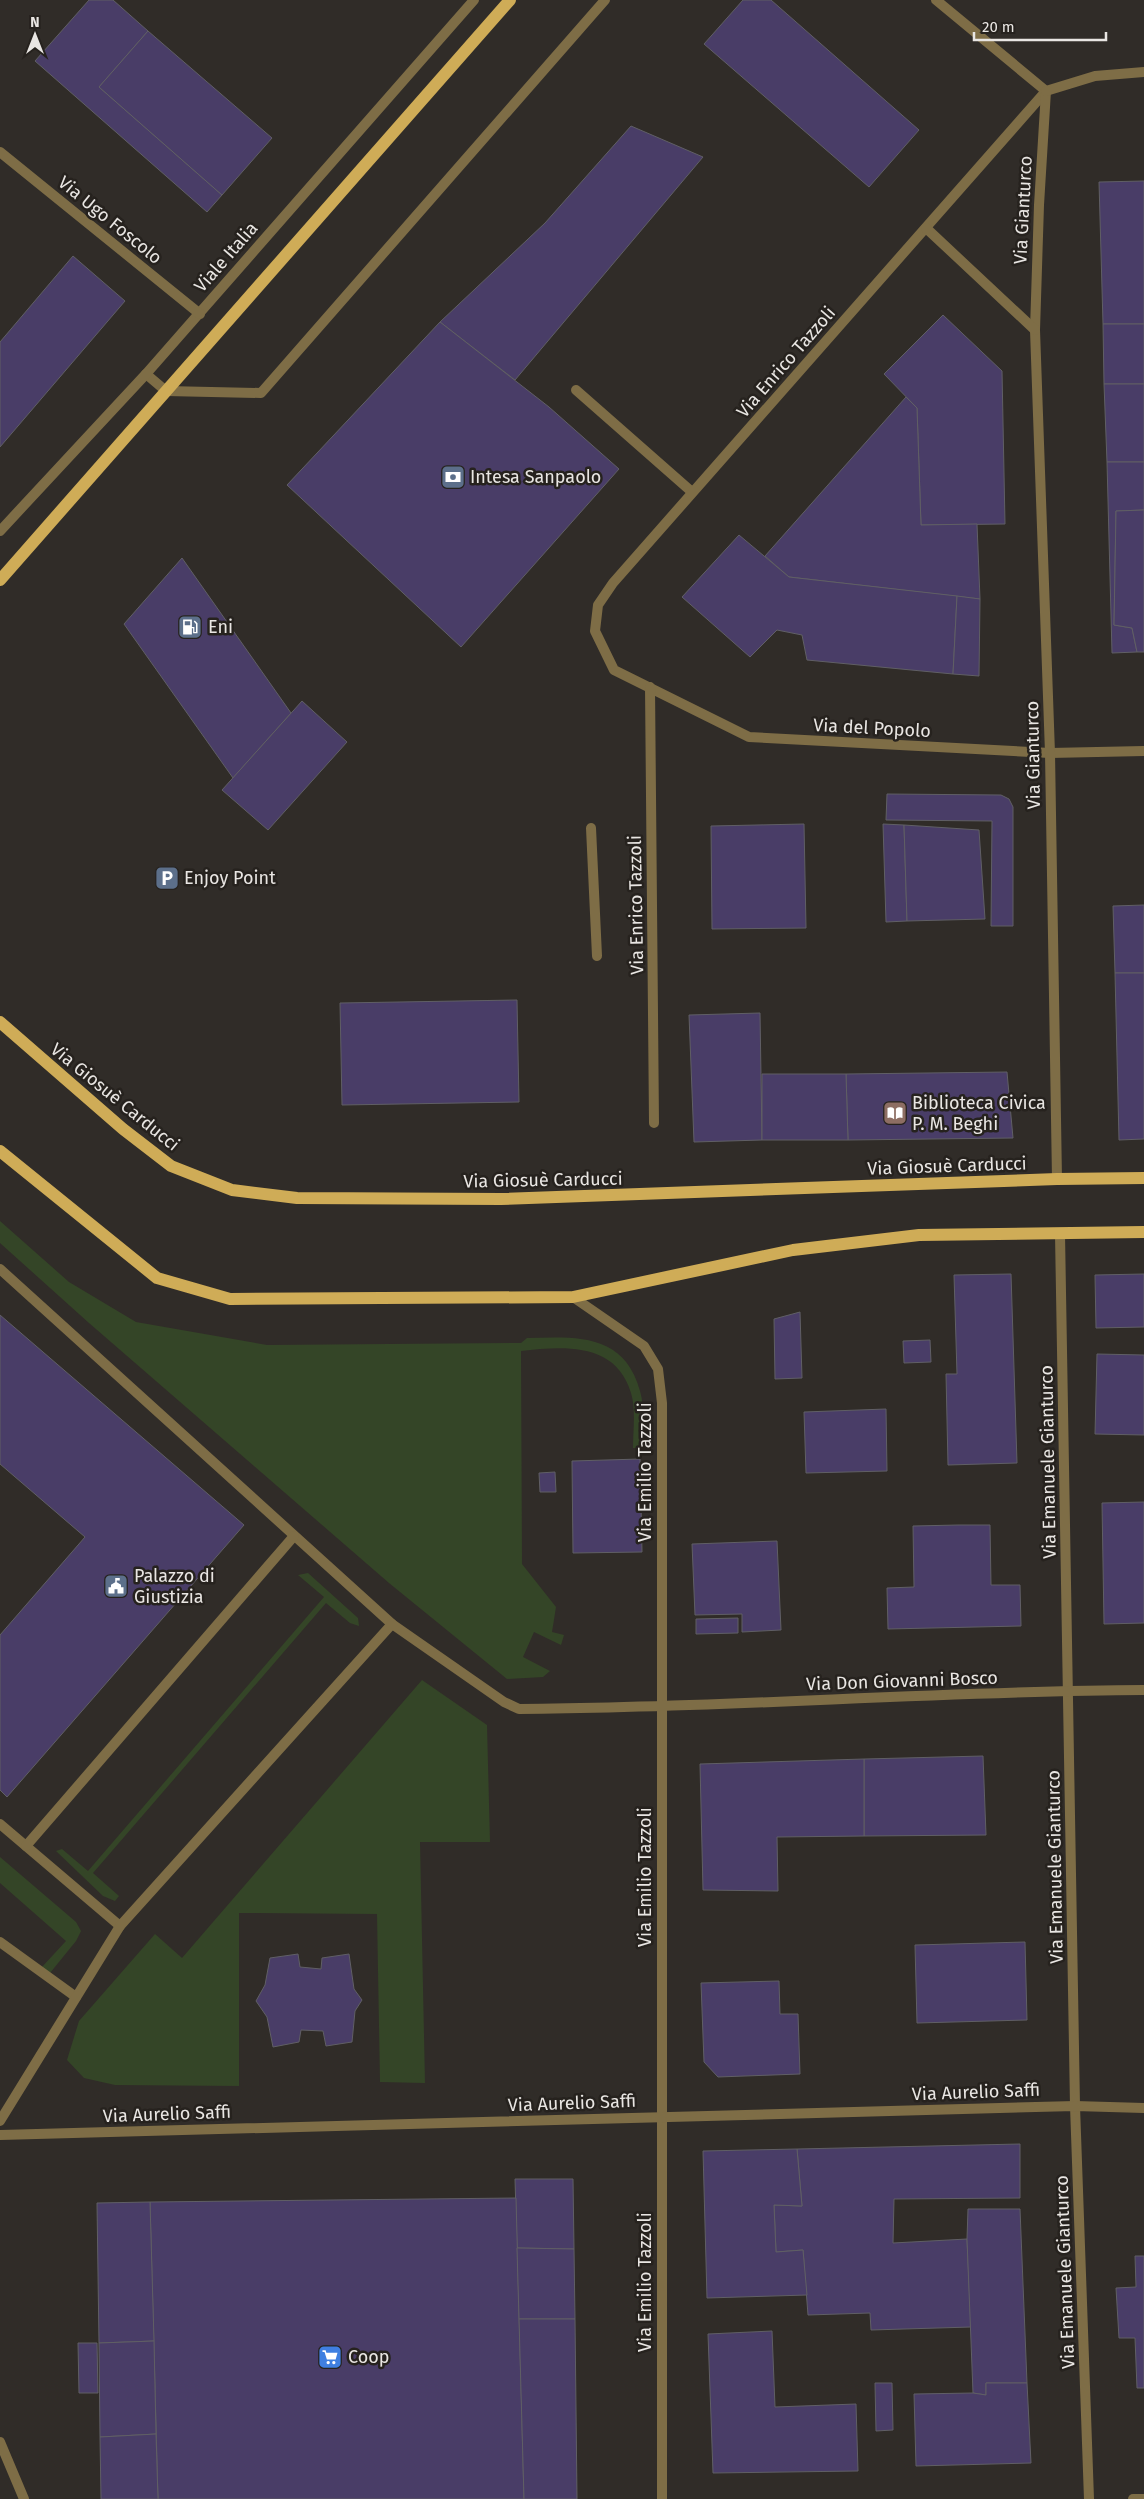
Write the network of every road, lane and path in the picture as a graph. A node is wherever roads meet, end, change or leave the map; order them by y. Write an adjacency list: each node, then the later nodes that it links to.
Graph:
1 (474, 0): 9 (street, Viale Italia)
2 (510, 0): 13 (main road)
3 (605, 0): 13 (street)
4 (936, 0): 6 (street)
5 (1144, 72): 6 (street)
6 (1046, 91): 8 (street, Via Enrico Tazzoli); 10 (street, Via Gianturco)
7 (0, 152): 9 (street, Via Ugo Foscolo)
8 (926, 228): 10 (street); 14 (street, Via Enrico Tazzoli)
9 (200, 314): 11 (street, Viale Italia)
10 (1035, 330): 20 (street, Via Gianturco)
11 (146, 374): 13 (street); 15 (street, Viale Italia)
12 (576, 390): 14 (street)
13 (166, 391): 16 (main road)
14 (692, 492): 17 (street, Via Enrico Tazzoli)
15 (0, 531)
16 (0, 580)
17 (614, 670): 18 (street, Via del Popolo)
18 (650, 687): 20 (street, Via del Popolo); 24 (street, Via Enrico Tazzoli)
19 (1144, 751): 20 (street, Via del Popolo)
20 (1050, 753): 27 (street, Via Gianturco)
21 (591, 828): 22 (street)
22 (597, 956)
23 (0, 1022): 27 (main road, Via Giosuè Carducci)
24 (654, 1123)
25 (0, 1151): 31 (main road)
26 (1144, 1178): 27 (main road, Via Giosuè Carducci)
27 (1057, 1179)
28 (1144, 1232): 29 (main road)
29 (1060, 1234): 31 (main road); 34 (street, Via Emanuele Gianturco)
30 (0, 1269): 32 (street, Via Don Giovanni Bosco)
31 (573, 1297): 36 (street, Via Emilio Tazzoli)
32 (294, 1536): 33 (street, Via Don Giovanni Bosco); 38 (street)
33 (392, 1624): 36 (street, Via Don Giovanni Bosco); 39 (street)
34 (1068, 1690): 35 (street, Via Don Giovanni Bosco); 36 (street, Via Don Giovanni Bosco); 42 (street, Via Emanuele Gianturco)
35 (1144, 1690)
36 (661, 1708): 44 (street, Via Emilio Tazzoli)
37 (0, 1824): 38 (street)
38 (26, 1846): 39 (street)
39 (120, 1926): 41 (street)
40 (0, 1942): 41 (street)
41 (76, 1998): 45 (street)
42 (1075, 2106): 43 (street, Via Aurelio Saffi); 44 (street, Via Aurelio Saffi); 50 (street, Via Emanuele Gianturco)
43 (1144, 2108)
44 (661, 2117): 46 (street, Via Aurelio Saffi); 49 (street, Via Emilio Tazzoli)
45 (0, 2122)
46 (0, 2135)
47 (0, 2442): 48 (street)
48 (24, 2499)
49 (662, 2499)
50 (1089, 2499)
51 (1133, 2499): 52 (street)
52 (1144, 2499)

